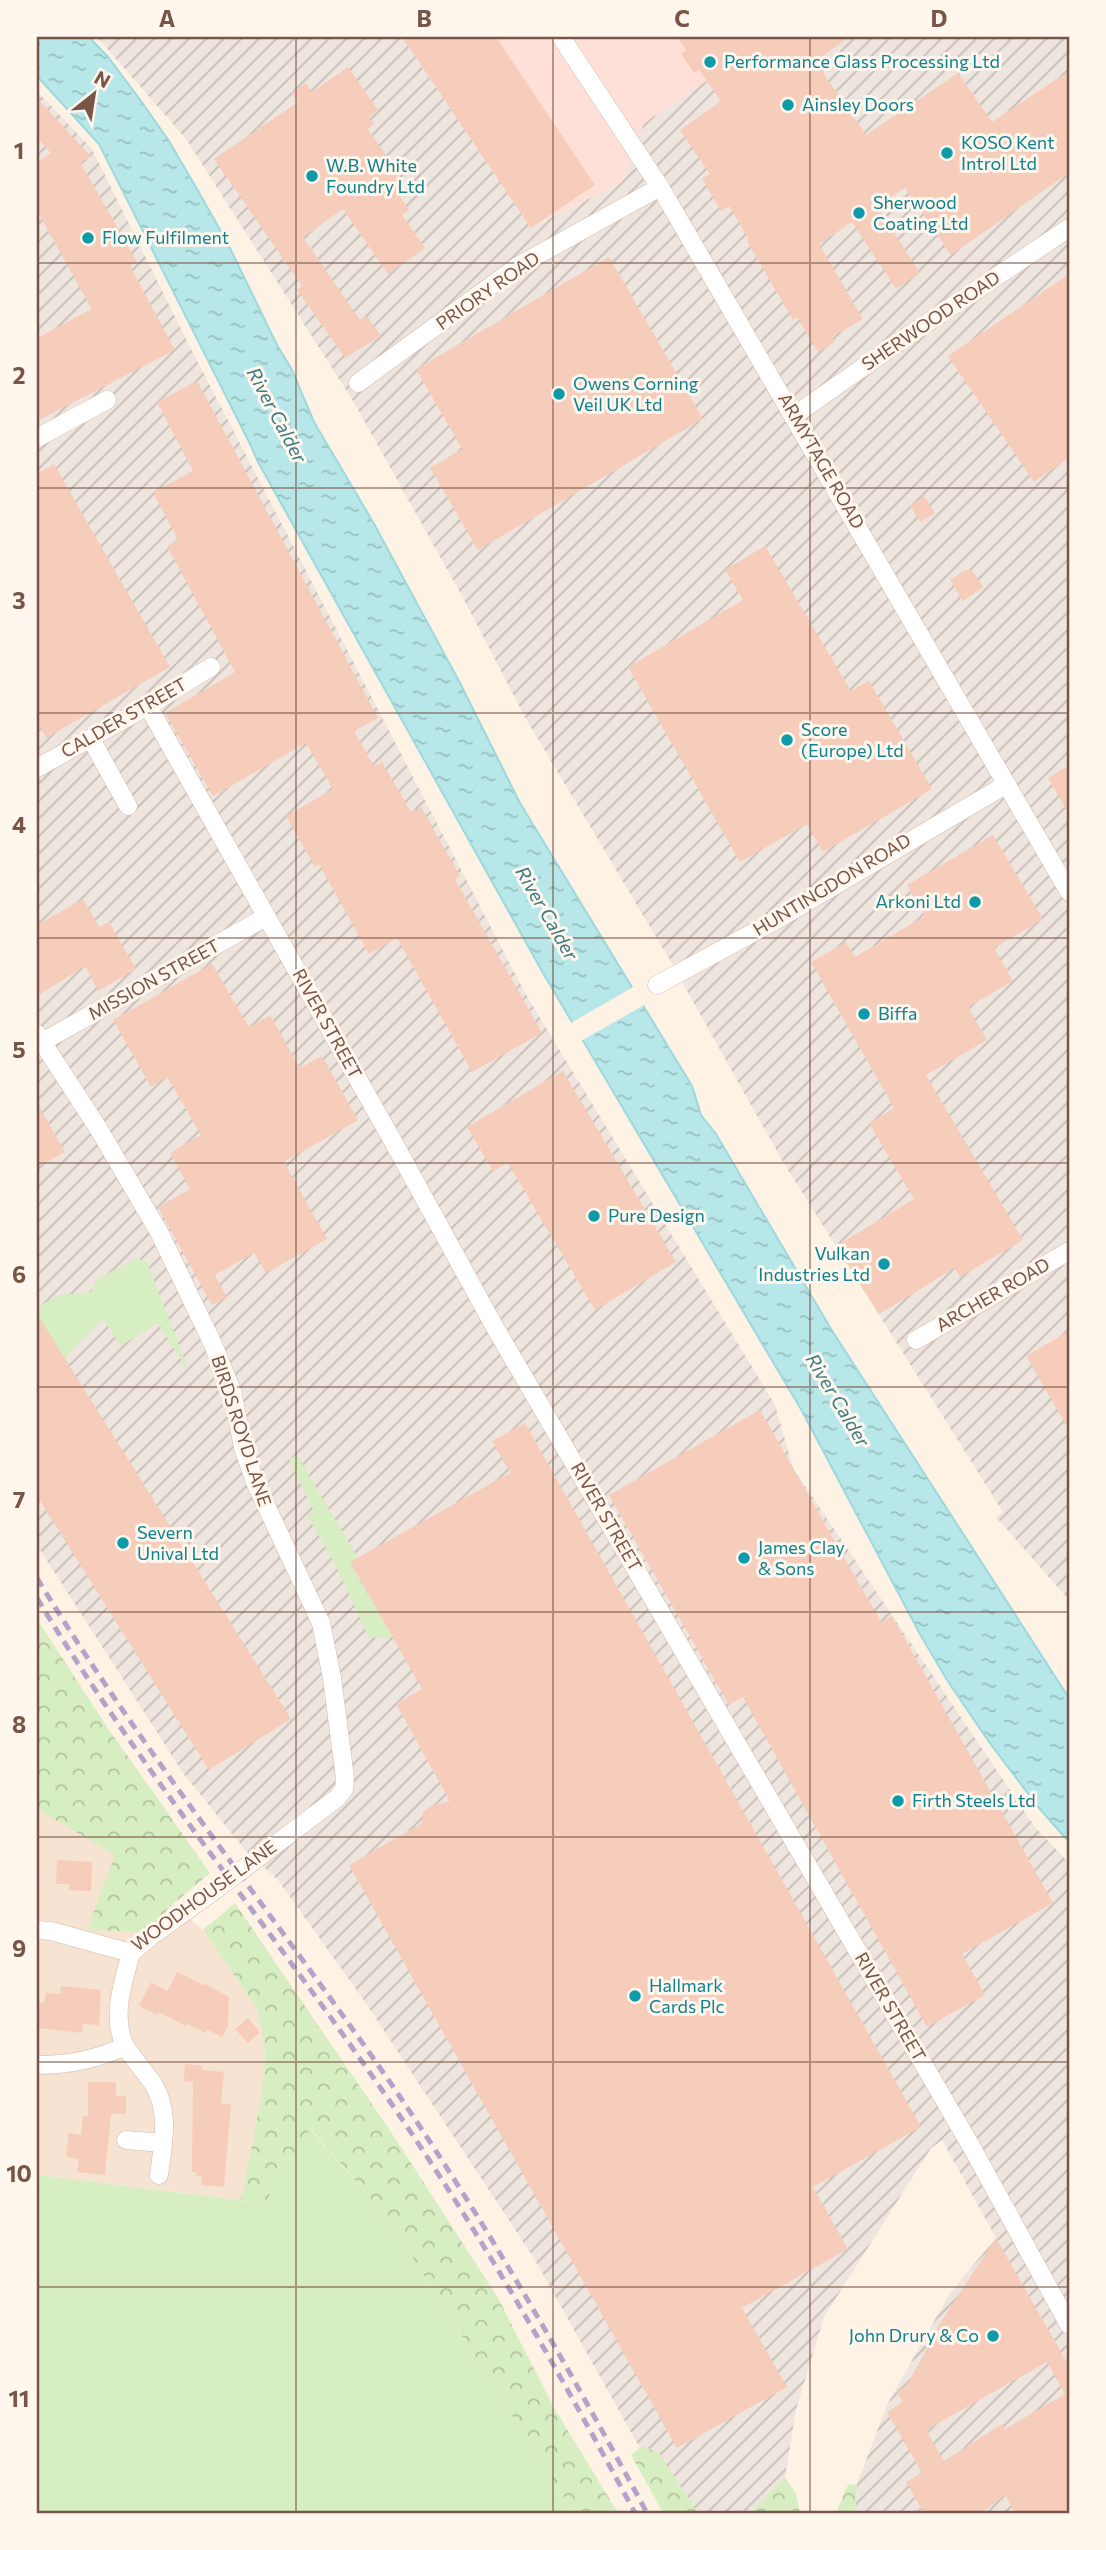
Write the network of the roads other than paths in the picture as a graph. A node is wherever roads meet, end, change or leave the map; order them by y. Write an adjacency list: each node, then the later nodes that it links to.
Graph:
1 (561, 37): 2 (street, ARMYTAGE ROAD)
2 (660, 187): 4 (street, PRIORY ROAD); 6 (street, ARMYTAGE ROAD)
3 (1069, 228): 6 (street, SHERWOOD ROAD)
4 (358, 383)
5 (107, 400): 7 (street)
6 (795, 415): 12 (street, ARMYTAGE ROAD)
7 (37, 438)
8 (211, 667): 9 (street, CALDER STREET)
9 (148, 706): 10 (street, CALDER STREET); 15 (street, RIVER STREET)
10 (91, 738): 11 (street, CALDER STREET); 13 (street)
11 (37, 768)
12 (1007, 784): 14 (street, ARMYTAGE ROAD); 16 (street, HUNTINGDON ROAD)
13 (128, 806)
14 (1069, 892)
15 (266, 917): 17 (street, MISSION STREET); 28 (street, RIVER STREET)
16 (657, 985)
17 (39, 1038): 20 (street, BIRDS ROYD LANE)
18 (1069, 1251): 19 (street, ARCHER ROAD)
19 (916, 1340)
20 (345, 1778): 22 (street, WOODHOUSE LANE, bridge)
21 (37, 1930): 22 (street, WOODHOUSE LANE)
22 (131, 1953): 23 (street)
23 (125, 2046): 24 (street); 26 (street)
24 (37, 2065)
25 (126, 2140): 26 (street)
26 (163, 2143): 27 (street)
27 (159, 2175)
28 (1069, 2325)

